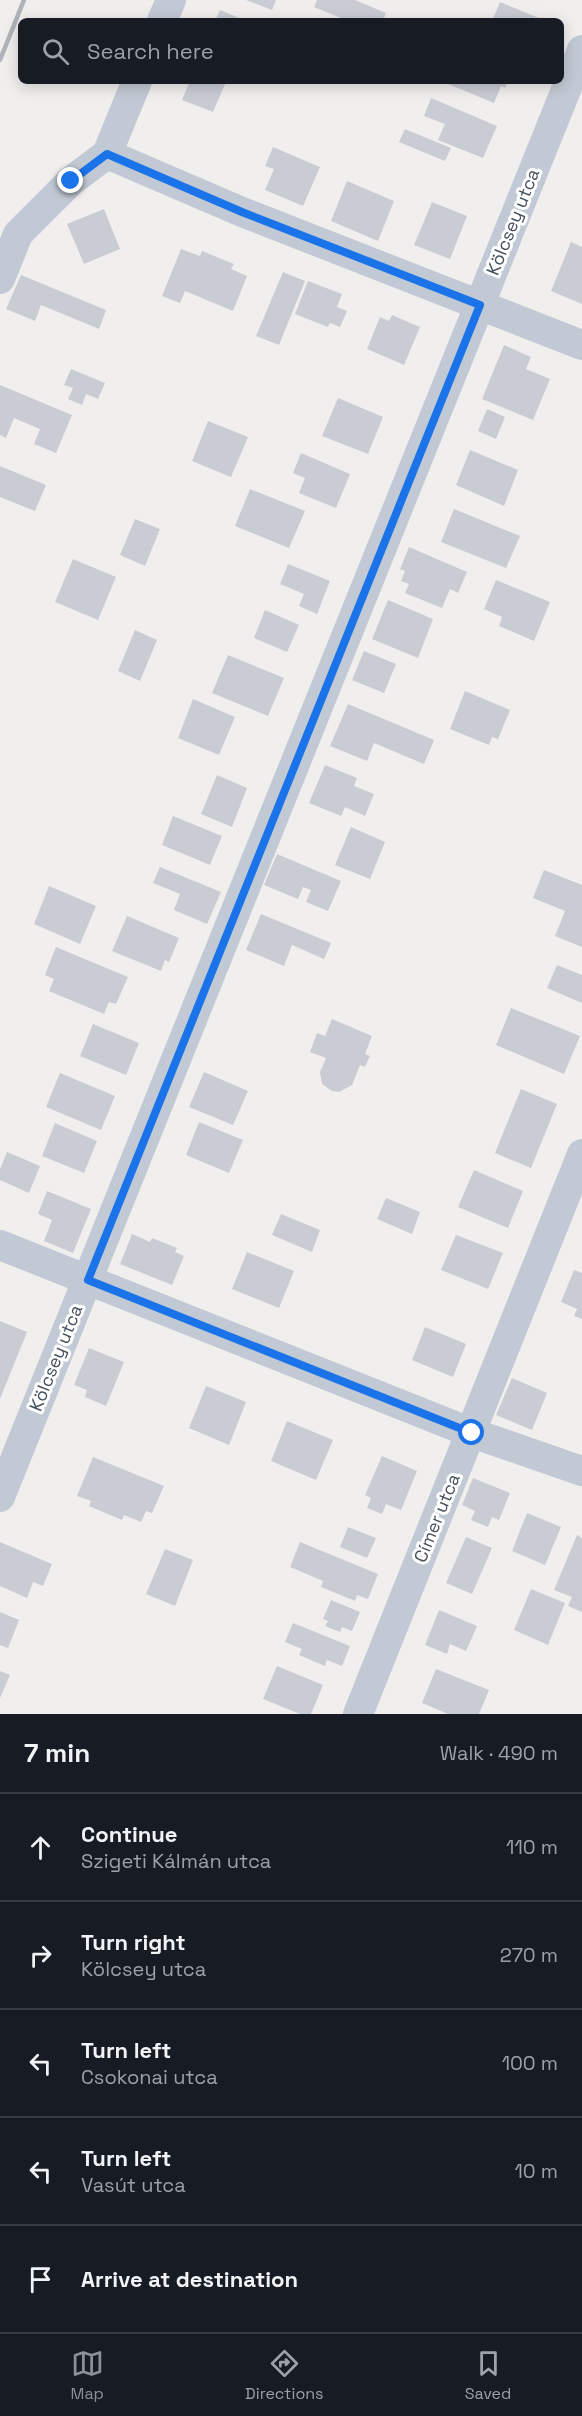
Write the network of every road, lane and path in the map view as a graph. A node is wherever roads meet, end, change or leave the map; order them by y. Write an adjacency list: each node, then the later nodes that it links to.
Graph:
1 (171, 0): 2 (street)
2 (163, 18)
3 (582, 50): 7 (street, Kölcsey utca)
4 (136, 84): 5 (street)
5 (107, 154): 6 (street); 7 (street)
6 (0, 279)
7 (480, 305): 8 (street); 11 (street, Kölcsey utca)
8 (582, 345)
9 (582, 1154): 12 (street, Címer utca)
10 (0, 1245): 11 (street)
11 (88, 1280): 12 (street); 14 (street, Kölcsey utca)
12 (472, 1433): 13 (street); 15 (street, Címer utca)
13 (582, 1471)
14 (0, 1497)
15 (358, 1714)

